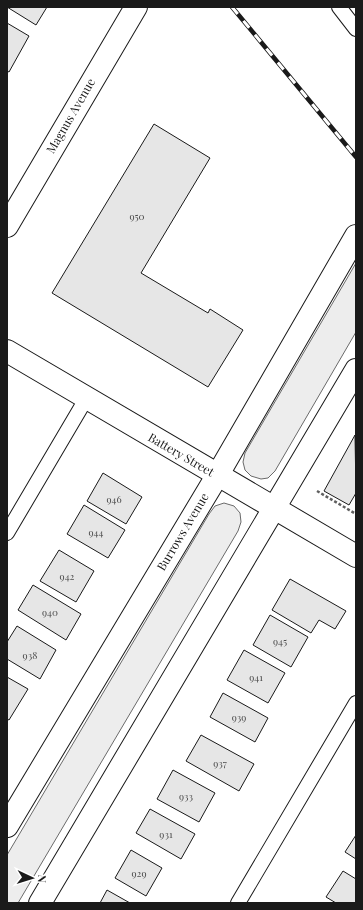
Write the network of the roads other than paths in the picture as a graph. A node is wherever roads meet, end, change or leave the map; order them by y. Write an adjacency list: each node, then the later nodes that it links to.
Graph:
1 (136, 7): 4 (street, Magnus Avenue)
2 (339, 7): 3 (lane)
3 (356, 29)
4 (7, 226)
5 (356, 236): 9 (street, Burrows Avenue)
6 (7, 351): 8 (street, Battery Street)
7 (356, 370): 10 (street)
8 (86, 399): 9 (street, Battery Street); 11 (lane)
9 (217, 476): 10 (street, Battery Street); 14 (street, Burrows Avenue)
10 (275, 509): 12 (street, Battery Street); 15 (street)
11 (7, 533)
12 (356, 556)
13 (356, 704): 16 (lane)
14 (7, 826)
15 (40, 903)
16 (238, 903)

